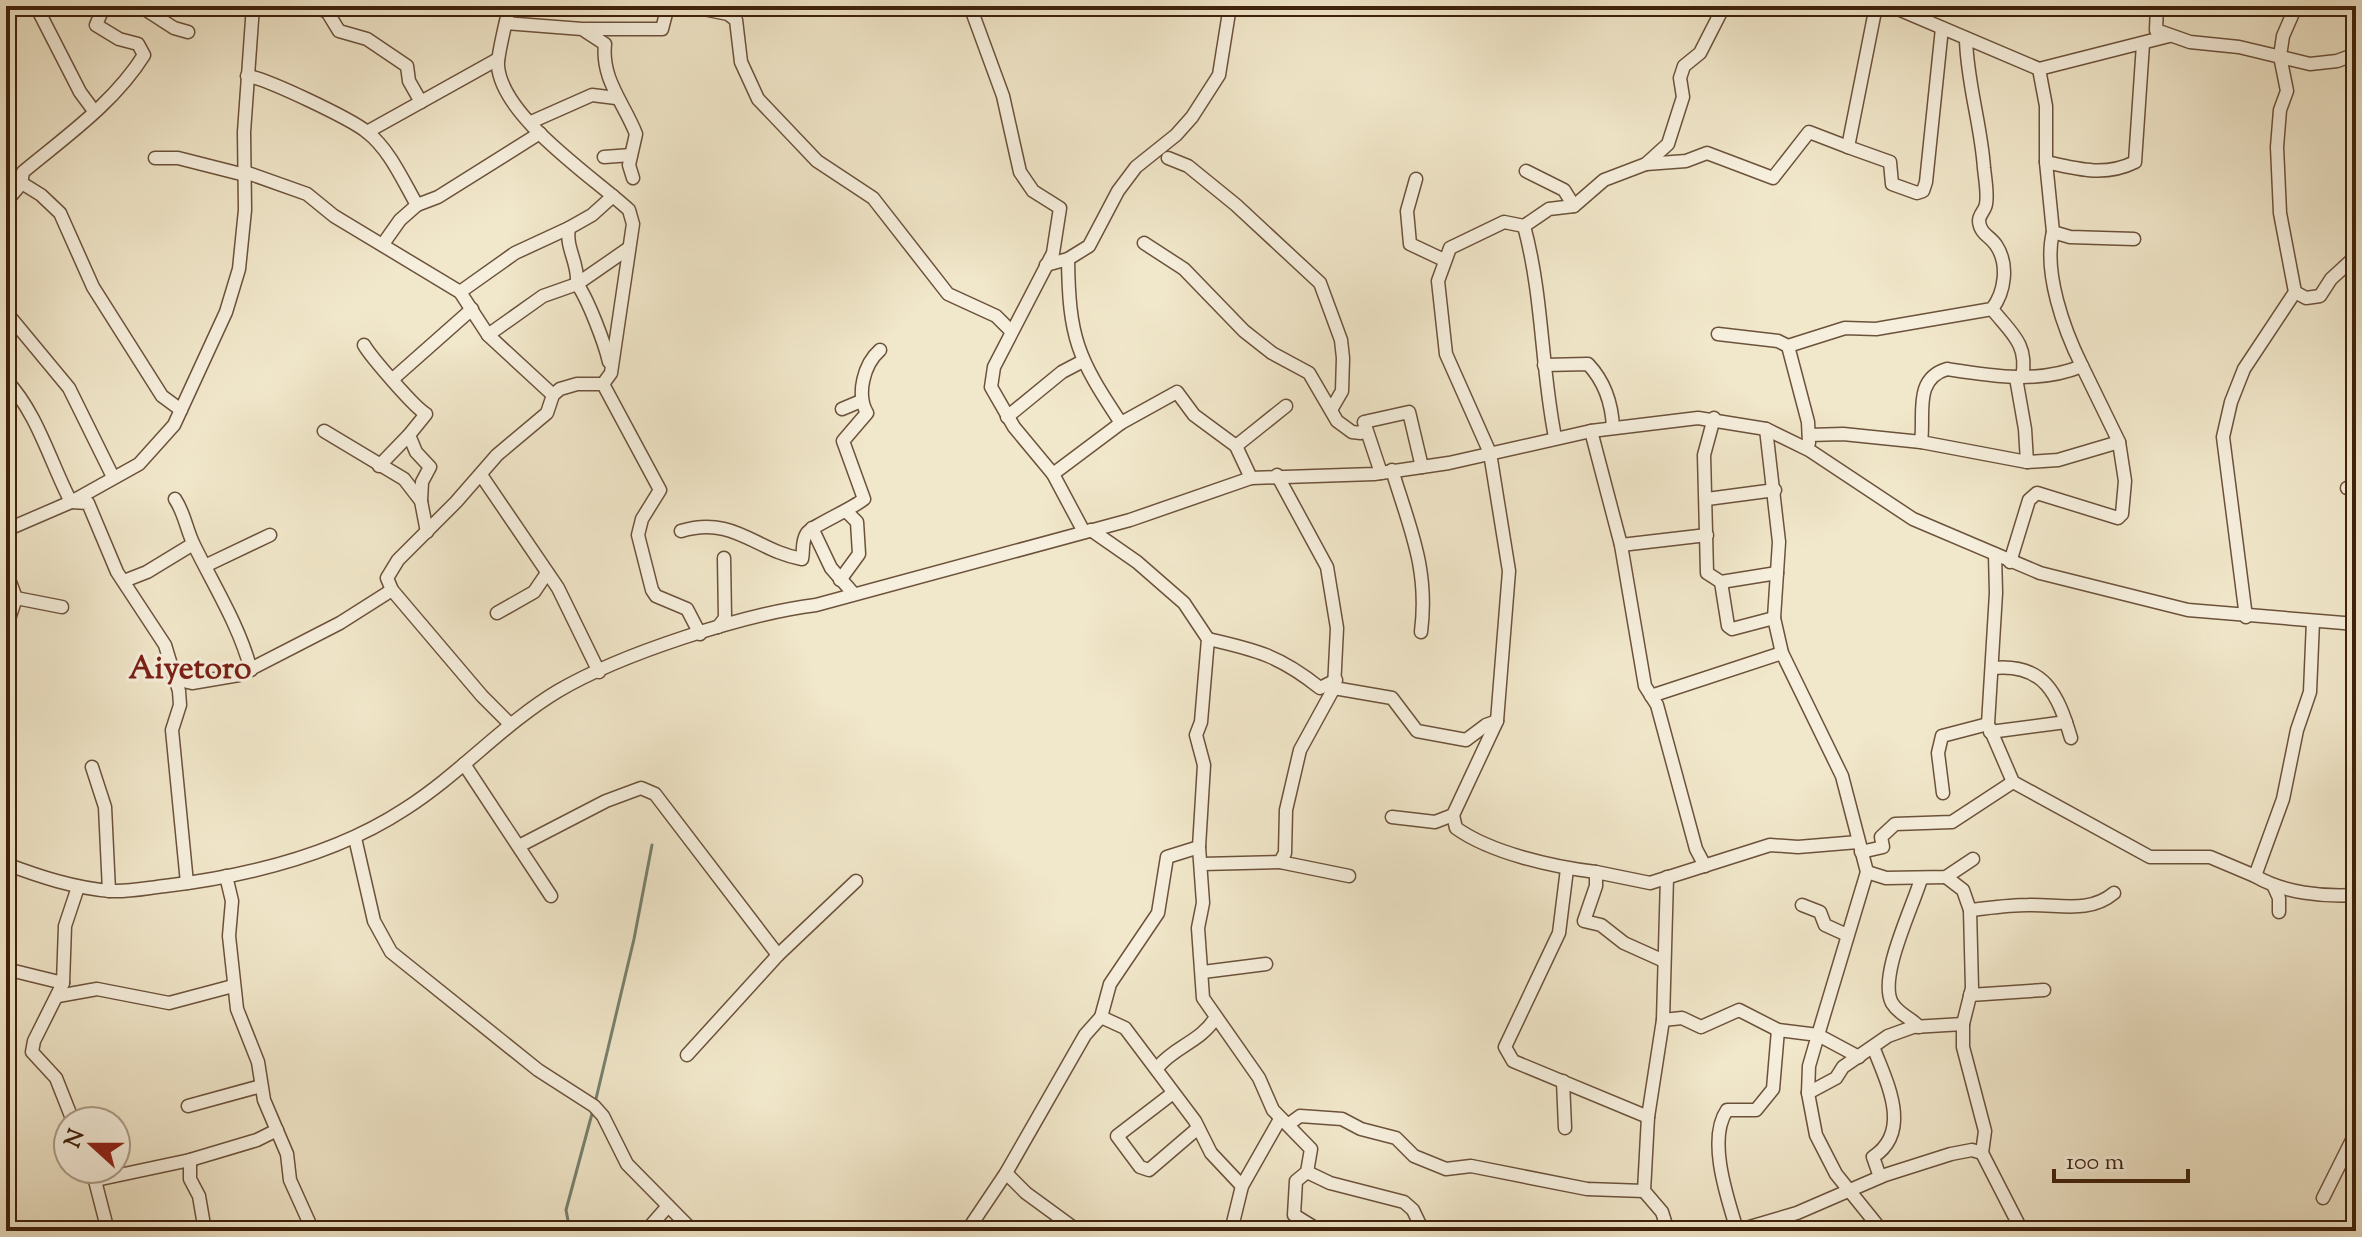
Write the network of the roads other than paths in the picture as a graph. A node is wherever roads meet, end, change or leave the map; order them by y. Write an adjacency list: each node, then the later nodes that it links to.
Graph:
1 (36, 6): 31 (street)
2 (104, 6): 31 (street)
3 (140, 6): 20 (street)
4 (253, 6): 28 (street)
5 (317, 6): 30 (street)
6 (510, 6): 17 (street)
7 (668, 6): 19 (street)
8 (689, 6): 69 (street)
9 (970, 6): 62 (street)
10 (1230, 6): 60 (street)
11 (1724, 6): 42 (street)
12 (1876, 6): 35 (street)
13 (1891, 6): 16 (street)
14 (2157, 6): 21 (street)
15 (2296, 6): 25 (street)
16 (1919, 10): 18 (street)
17 (506, 23): 19 (street); 26 (street)
18 (1942, 28): 22 (street); 35 (street)
19 (582, 29): 29 (street)
20 (188, 32)
21 (2169, 36): 23 (street); 25 (street)
22 (1966, 39): 27 (street); 67 (street)
23 (2143, 44): 27 (street); 41 (street)
24 (2356, 54): 25 (street)
25 (2280, 56): 65 (street)
26 (498, 59): 30 (street); 32 (street)
27 (2039, 69): 41 (street)
28 (247, 76): 33 (street); 44 (street)
29 (616, 98): 32 (street); 36 (street)
30 (421, 102): 33 (street)
31 (94, 111): 47 (street)
32 (531, 122): 34 (street)
33 (367, 132): 50 (street)
34 (540, 133): 48 (street); 50 (street)
35 (1848, 147): 42 (street)
36 (631, 155): 37 (street); 45 (street)
37 (604, 157)
38 (155, 158): 44 (street)
39 (1168, 158): 87 (street)
40 (6, 161): 47 (street)
41 (2046, 162): 54 (street)
42 (1646, 164): 51 (street)
43 (1526, 171): 51 (street)
44 (245, 174): 57 (street); 86 (street)
45 (633, 178)
46 (1416, 179): 61 (street)
47 (21, 184): 49 (street); 86 (street)
48 (613, 196): 53 (street); 58 (street)
49 (6, 202)
50 (417, 205): 57 (street)
51 (1574, 206): 52 (street)
52 (1524, 226): 61 (street); 76 (street)
53 (569, 228): 63 (street); 64 (street)
54 (2053, 232): 55 (street); 77 (street)
55 (2134, 239)
56 (1144, 243): 87 (street)
57 (383, 244): 64 (street)
58 (629, 248): 63 (street); 80 (street)
59 (2356, 256): 65 (street)
60 (1068, 259): 62 (street); 75 (street)
61 (1444, 260): 103 (street)
62 (1046, 265): 69 (street)
63 (577, 284): 71 (street); 80 (street)
64 (460, 292): 66 (street)
65 (2295, 292): 145 (street)
66 (472, 309): 71 (street); 78 (street)
67 (1992, 309): 73 (street); 79 (street)
68 (6, 312): 111 (street)
69 (1011, 331): 88 (street)
70 (1718, 334): 73 (street)
71 (488, 335): 82 (street)
72 (364, 345): 78 (street)
73 (1788, 346): 97 (street)
74 (880, 350): 83 (street)
75 (1083, 361): 88 (street); 90 (street)
76 (1544, 365): 91 (street); 98 (street)
77 (2082, 366): 79 (street); 100 (street)
78 (394, 378): 96 (street)
79 (2019, 378): 99 (street); 104 (street)
80 (607, 379): 82 (street); 152 (street)
81 (6, 380): 117 (street)
82 (553, 395): 109 (street)
83 (861, 401): 85 (street); 118 (street)
84 (1286, 406): 101 (street)
85 (842, 409)
86 (181, 410): 111 (street)
87 (1331, 410): 92 (street)
88 (1007, 417): 108 (street)
89 (1714, 418): 91 (street); 93 (street); 115 (street)
90 (1121, 423): 101 (street); 108 (street)
91 (1613, 428): 95 (street)
92 (1364, 429): 106 (street); 107 (street)
93 (1766, 429): 102 (street); 113 (street)
94 (324, 431): 105 (street)
95 (1591, 431): 98 (street); 127 (street)
96 (409, 435): 105 (street); 116 (street)
97 (1809, 435): 99 (street); 102 (street)
98 (1555, 437): 103 (street)
99 (1921, 442): 104 (street)
100 (2119, 442): 104 (street); 132 (street)
101 (1236, 446): 112 (street)
102 (1809, 450): 128 (street)
103 (1490, 453): 106 (street); 161 (street)
104 (2027, 462)
105 (379, 466): 116 (street)
106 (1422, 467): 107 (street)
107 (1386, 472): 110 (street); 151 (street)
108 (1053, 474): 122 (street)
109 (481, 475): 123 (street); 135 (street)
110 (1277, 475): 112 (street); 159 (street)
111 (113, 477): 117 (street)
112 (1251, 478): 122 (street)
113 (1775, 490): 115 (street); 136 (street)
114 (175, 499): 126 (street)
115 (1707, 499): 125 (street)
116 (421, 501): 123 (street)
117 (71, 502): 120 (street); 138 (street)
118 (848, 513): 119 (street); 137 (street)
119 (812, 528): 130 (street); 131 (street)
120 (6, 530)
121 (681, 531): 130 (street)
122 (1088, 531): 141 (street); 153 (street)
123 (427, 532): 140 (street)
124 (270, 535): 133 (street)
125 (1707, 535): 127 (street); 139 (street)
126 (193, 544): 133 (street); 138 (street)
127 (1621, 545): 160 (street)
128 (1995, 554): 132 (street); 155 (street)
129 (724, 558): 150 (street)
130 (802, 559): 131 (street)
131 (828, 559): 137 (street)
132 (2010, 562): 145 (street)
133 (207, 565): 156 (street)
134 (6, 571): 142 (street)
135 (547, 573): 144 (street); 157 (street)
136 (1777, 573): 139 (street); 146 (street)
137 (840, 580): 141 (street)
138 (124, 581): 158 (street)
139 (1721, 582): 146 (street)
140 (392, 590): 156 (street); 163 (street)
141 (853, 593): 150 (street)
142 (12, 597): 143 (street); 149 (street)
143 (62, 607)
144 (497, 613)
145 (2246, 617): 147 (street)
146 (1774, 618): 154 (street)
147 (2313, 621): 148 (street); 186 (street)
148 (2356, 624)
149 (6, 628)
150 (716, 630): 152 (street)
151 (1421, 632)
152 (700, 634): 157 (street)
153 (1208, 639): 159 (street); 174 (street)
154 (1782, 653): 160 (street); 175 (street)
155 (1993, 668): 162 (street); 164 (street)
156 (251, 670): 158 (street)
157 (599, 672): 163 (street)
158 (175, 679): 191 (street)
159 (1335, 684): 161 (street); 177 (street)
160 (1651, 696): 180 (street)
161 (1497, 721): 170 (street)
162 (2066, 722): 164 (street); 165 (street)
163 (510, 724): 166 (street)
164 (1989, 728): 168 (street); 169 (street)
165 (2071, 738)
166 (464, 764): 172 (street); 173 (street)
167 (92, 767): 194 (street)
168 (2013, 782): 175 (street); 186 (street)
169 (1943, 793)
170 (1453, 815): 171 (street); 181 (street)
171 (1392, 817)
172 (355, 838): 184 (street); 246 (street)
173 (519, 846): 197 (street); 202 (street)
174 (1199, 847): 179 (street); 212 (street)
175 (1859, 847): 180 (street); 183 (street)
176 (1973, 859): 188 (street)
177 (1280, 862): 179 (street); 185 (street)
178 (6, 864): 192 (street)
179 (1202, 864): 206 (street)
180 (1705, 866): 187 (street)
181 (1567, 869): 182 (street); 223 (street)
182 (1596, 872): 187 (street); 203 (street)
183 (1867, 872): 189 (street); 201 (street)
184 (226, 876): 191 (street); 208 (street)
185 (1349, 876)
186 (2255, 876): 193 (street)
187 (1667, 877): 203 (street)
188 (1946, 877): 189 (street); 199 (street)
189 (1921, 879): 216 (street)
190 (856, 881): 202 (street)
191 (187, 883): 194 (street)
192 (78, 887): 194 (street); 207 (street)
193 (2274, 887): 196 (street); 200 (street)
194 (109, 891)
195 (2114, 893): 199 (street)
196 (2356, 895)
197 (551, 896)
198 (1802, 905): 201 (street)
199 (1970, 910): 210 (street)
200 (2279, 912)
201 (1847, 935): 218 (street)
202 (778, 955): 220 (street)
203 (1664, 961): 214 (street)
204 (1266, 964): 206 (street)
205 (6, 969): 207 (street)
206 (1203, 972): 213 (street)
207 (63, 983): 211 (street)
208 (233, 986): 211 (street); 224 (street)
209 (2044, 990): 210 (street)
210 (1970, 995): 215 (street)
211 (58, 996): 227 (street)
212 (1101, 1017): 222 (street); 239 (street)
213 (1216, 1017): 222 (street); 230 (street)
214 (1663, 1020): 217 (street); 229 (street)
215 (1963, 1024): 216 (street); 235 (street)
216 (1919, 1027): 219 (street)
217 (1778, 1030): 218 (street); 247 (street)
218 (1818, 1035): 221 (street); 226 (street)
219 (1874, 1049): 221 (street); 240 (street)
220 (687, 1055)
221 (1859, 1057): 226 (street)
222 (1158, 1067): 225 (street)
223 (1563, 1081): 229 (street); 232 (street)
224 (261, 1086): 228 (street); 233 (street)
225 (1173, 1093): 231 (street); 231 (street)
226 (1808, 1093): 243 (street)
227 (67, 1105)
228 (188, 1106)
229 (1648, 1117): 244 (street)
230 (1284, 1121): 238 (street); 242 (street); 244 (street)
231 (1198, 1128): 242 (street)
232 (1565, 1128)
233 (277, 1130): 236 (street); 250 (street)
234 (2356, 1132): 245 (street)
235 (1982, 1153): 240 (street); 260 (street)
236 (190, 1160): 237 (street); 249 (street)
237 (132, 1168)
238 (1307, 1172): 256 (street); 257 (street)
239 (1006, 1173): 253 (street); 254 (street)
240 (1880, 1177): 243 (street)
241 (97, 1185): 248 (street)
242 (1242, 1186): 255 (street)
243 (1850, 1190): 247 (street); 259 (street)
244 (1644, 1191): 258 (street)
245 (2323, 1198)
246 (668, 1206): 251 (street); 252 (street)
247 (1736, 1230)
248 (108, 1231)
249 (205, 1231)
250 (313, 1231)
251 (646, 1231)
252 (693, 1231)
253 (967, 1231)
254 (1078, 1231)
255 (1231, 1231)
256 (1314, 1231)
257 (1423, 1231)
258 (1668, 1231)
259 (1882, 1231)
260 (2022, 1231)

